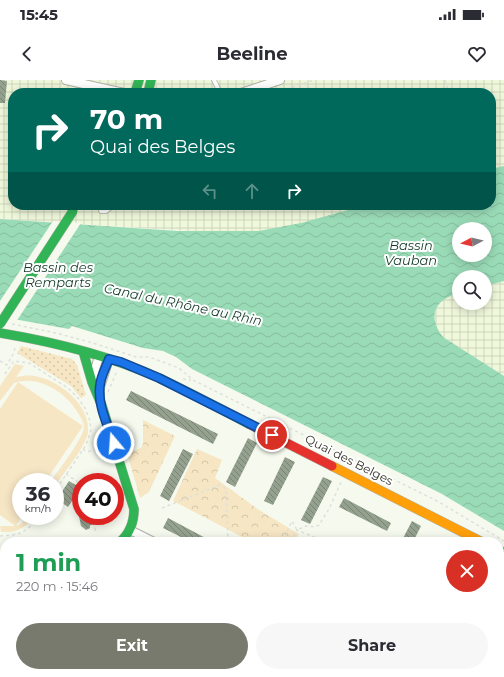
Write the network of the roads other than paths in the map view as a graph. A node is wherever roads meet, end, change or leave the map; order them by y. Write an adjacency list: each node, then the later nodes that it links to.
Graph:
1 (66, 80): 3 (street)
2 (280, 80): 4 (street)
3 (102, 88)
4 (256, 88)
5 (74, 210): 8 (main road, bridge)
6 (107, 210): 7 (lane)
7 (101, 211)
8 (0, 324)
9 (0, 333): 10 (main road, Quai des Belges)
10 (83, 351): 11 (main road, Quai des Belges); 13 (main road)
11 (99, 356): 12 (main road, Quai des Belges); 13 (street)
12 (109, 359): 14 (street); 18 (main road, Quai des Belges)
13 (92, 382): 14 (main road)
14 (102, 406): 15 (main road)
15 (130, 530): 16 (main road); 17 (street)
16 (124, 537)
17 (144, 537)
18 (472, 537)

